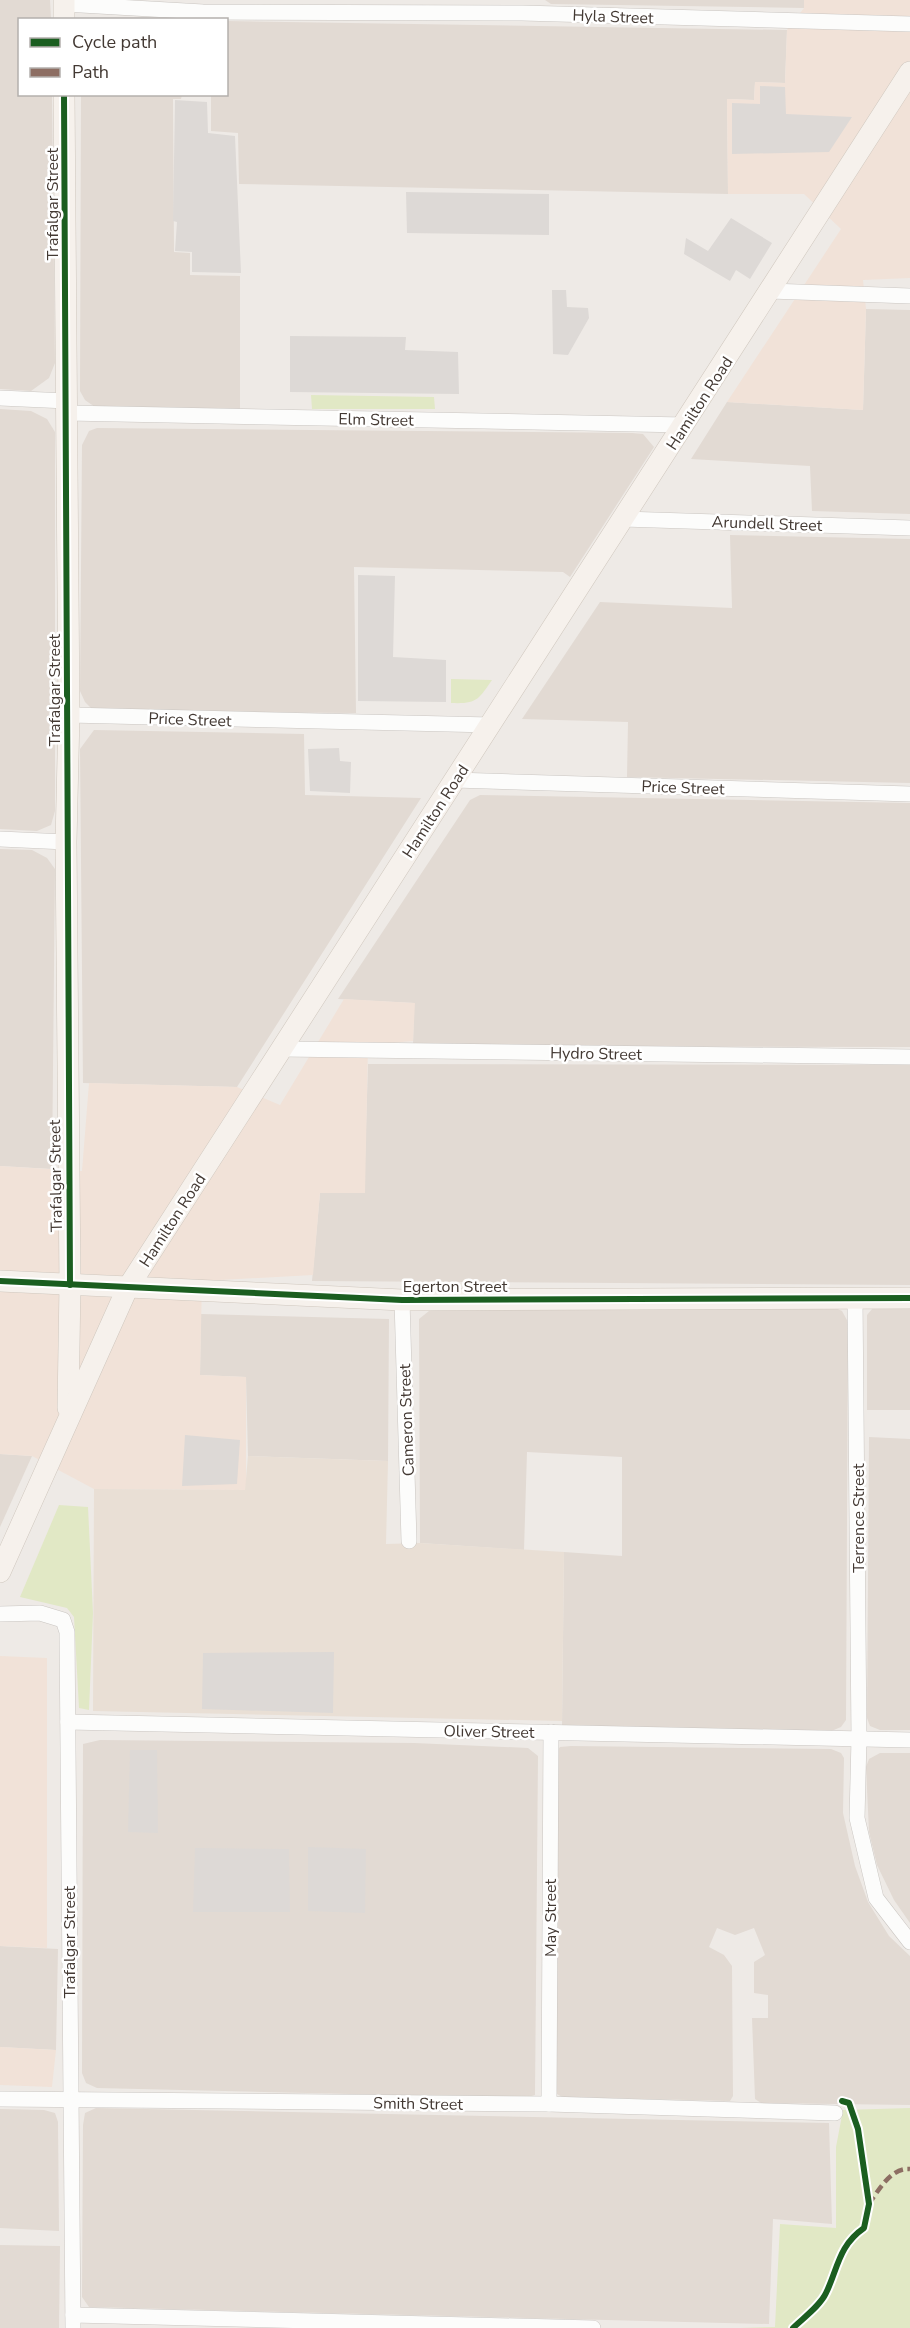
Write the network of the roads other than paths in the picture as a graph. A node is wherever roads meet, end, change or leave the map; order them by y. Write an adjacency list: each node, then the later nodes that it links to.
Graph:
1 (522, 7): 2 (street, Hyla Street); 3 (street, Hyla Street)
2 (64, 8)
3 (910, 24)
4 (910, 72): 6 (main road, Hamilton Road)
5 (64, 96): 9 (main road, Trafalgar Street)
6 (770, 291): 7 (street); 10 (main road, Hamilton Road)
7 (910, 296)
8 (0, 398): 9 (street, Elm Street)
9 (67, 407): 10 (street, Elm Street); 13 (main road, Trafalgar Street)
10 (685, 425): 11 (main road, Hamilton Road)
11 (623, 519): 12 (street, Arundell Street); 14 (main road, Hamilton Road)
12 (910, 528)
13 (69, 715): 14 (street, Price Street); 18 (main road, Trafalgar Street)
14 (491, 725): 15 (main road, Hamilton Road)
15 (455, 780): 16 (street, Price Street); 19 (main road, Hamilton Road)
16 (910, 794)
17 (0, 839): 18 (street)
18 (66, 842): 22 (main road, Trafalgar Street)
19 (282, 1049): 20 (street, Hydro Street); 23 (main road, Hamilton Road)
20 (910, 1057)
21 (0, 1281): 22 (main road, Egerton Street)
22 (70, 1285): 23 (main road, Egerton Street); 27 (main road, Trafalgar Street)
23 (127, 1289): 26 (main road, Egerton Street); 27 (main road, Hamilton Road)
24 (855, 1298): 25 (main road, Egerton Street); 26 (main road, Egerton Street); 33 (street, Terrence Street)
25 (910, 1298)
26 (402, 1300): 28 (street, Cameron Street)
27 (68, 1418): 29 (main road, Hamilton Road)
28 (409, 1541)
29 (0, 1572)
30 (0, 1614): 31 (street, Trafalgar Street)
31 (68, 1722): 32 (street, Oliver Street); 37 (street, Trafalgar Street)
32 (551, 1732): 33 (street, Oliver Street); 38 (street, May Street)
33 (859, 1739): 34 (street, Oliver Street); 35 (street, Terrence Street)
34 (910, 1740)
35 (910, 1942)
36 (0, 2099): 37 (street, Smith Street)
37 (69, 2099): 38 (street, Smith Street); 40 (street, Trafalgar Street)
38 (549, 2104): 39 (street, Smith Street)
39 (835, 2113)
40 (73, 2321): 41 (street)
41 (593, 2328)

